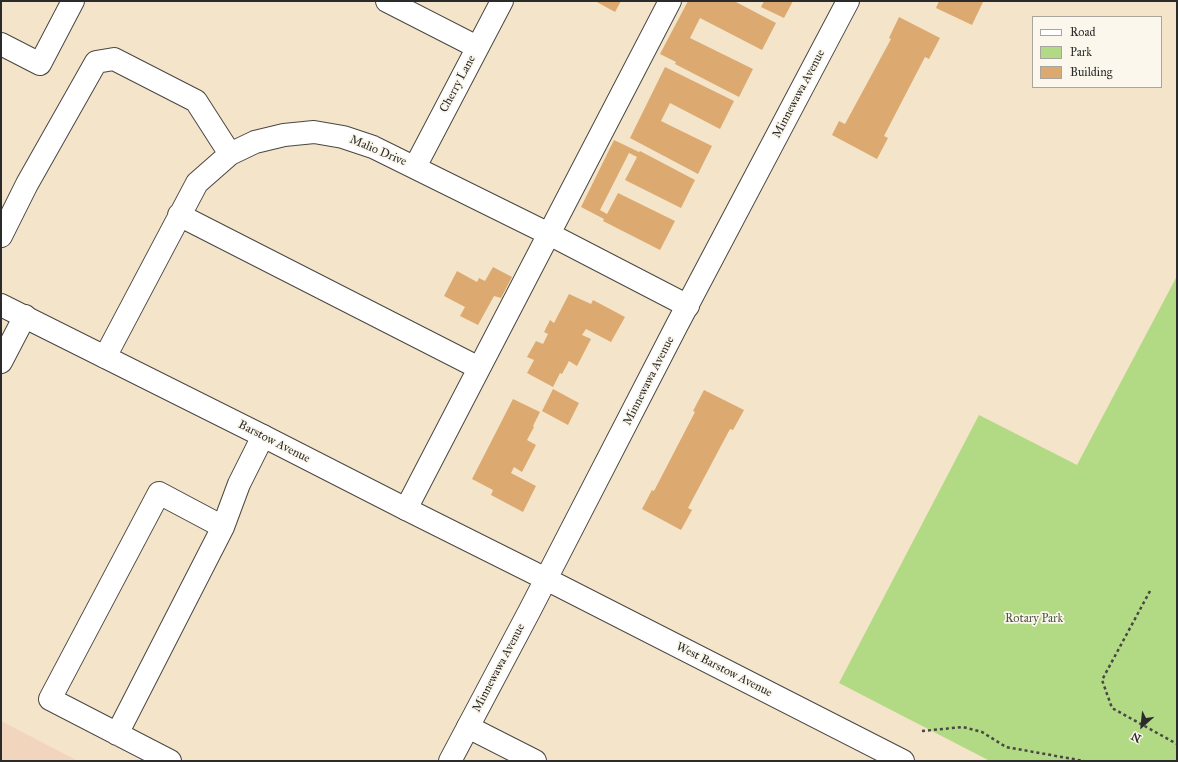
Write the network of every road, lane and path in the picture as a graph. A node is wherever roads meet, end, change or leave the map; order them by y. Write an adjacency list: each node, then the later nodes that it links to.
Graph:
1 (73, 1): 6 (main road)
2 (387, 1): 7 (main road)
3 (502, 1): 7 (main road, Cherry Lane)
4 (670, 1): 11 (main road)
5 (848, 1): 14 (main road, Minnewawa Avenue)
6 (1, 44)
7 (477, 47): 9 (main road, Cherry Lane)
8 (230, 154): 9 (main road, Malio Drive); 10 (main road, Malio Drive); 12 (main road)
9 (415, 167): 11 (main road, Malio Drive)
10 (179, 215): 16 (main road, Malio Drive); 18 (main road)
11 (549, 234): 14 (main road, Malio Drive); 18 (main road)
12 (1, 236)
13 (1, 305): 15 (main road, Barstow Avenue)
14 (688, 306): 22 (main road, Minnewawa Avenue)
15 (24, 316): 16 (main road, Barstow Avenue); 17 (main road)
16 (106, 357): 19 (main road, Barstow Avenue)
17 (1, 362)
18 (479, 368): 20 (main road)
19 (262, 436): 20 (main road, Barstow Avenue); 21 (main road)
20 (406, 509): 22 (main road, Barstow Avenue)
21 (223, 527): 26 (main road); 26 (main road)
22 (546, 579): 24 (main road, Minnewawa Avenue); 31 (main road, West Barstow Avenue)
23 (1150, 591): 27 (path)
24 (468, 727): 29 (main road, Minnewawa Avenue); 30 (main road)
25 (922, 731): 32 (path)
26 (117, 734): 28 (main road)
27 (1177, 744)
28 (170, 761)
29 (450, 761)
30 (535, 761)
31 (903, 761)
32 (1084, 761)

